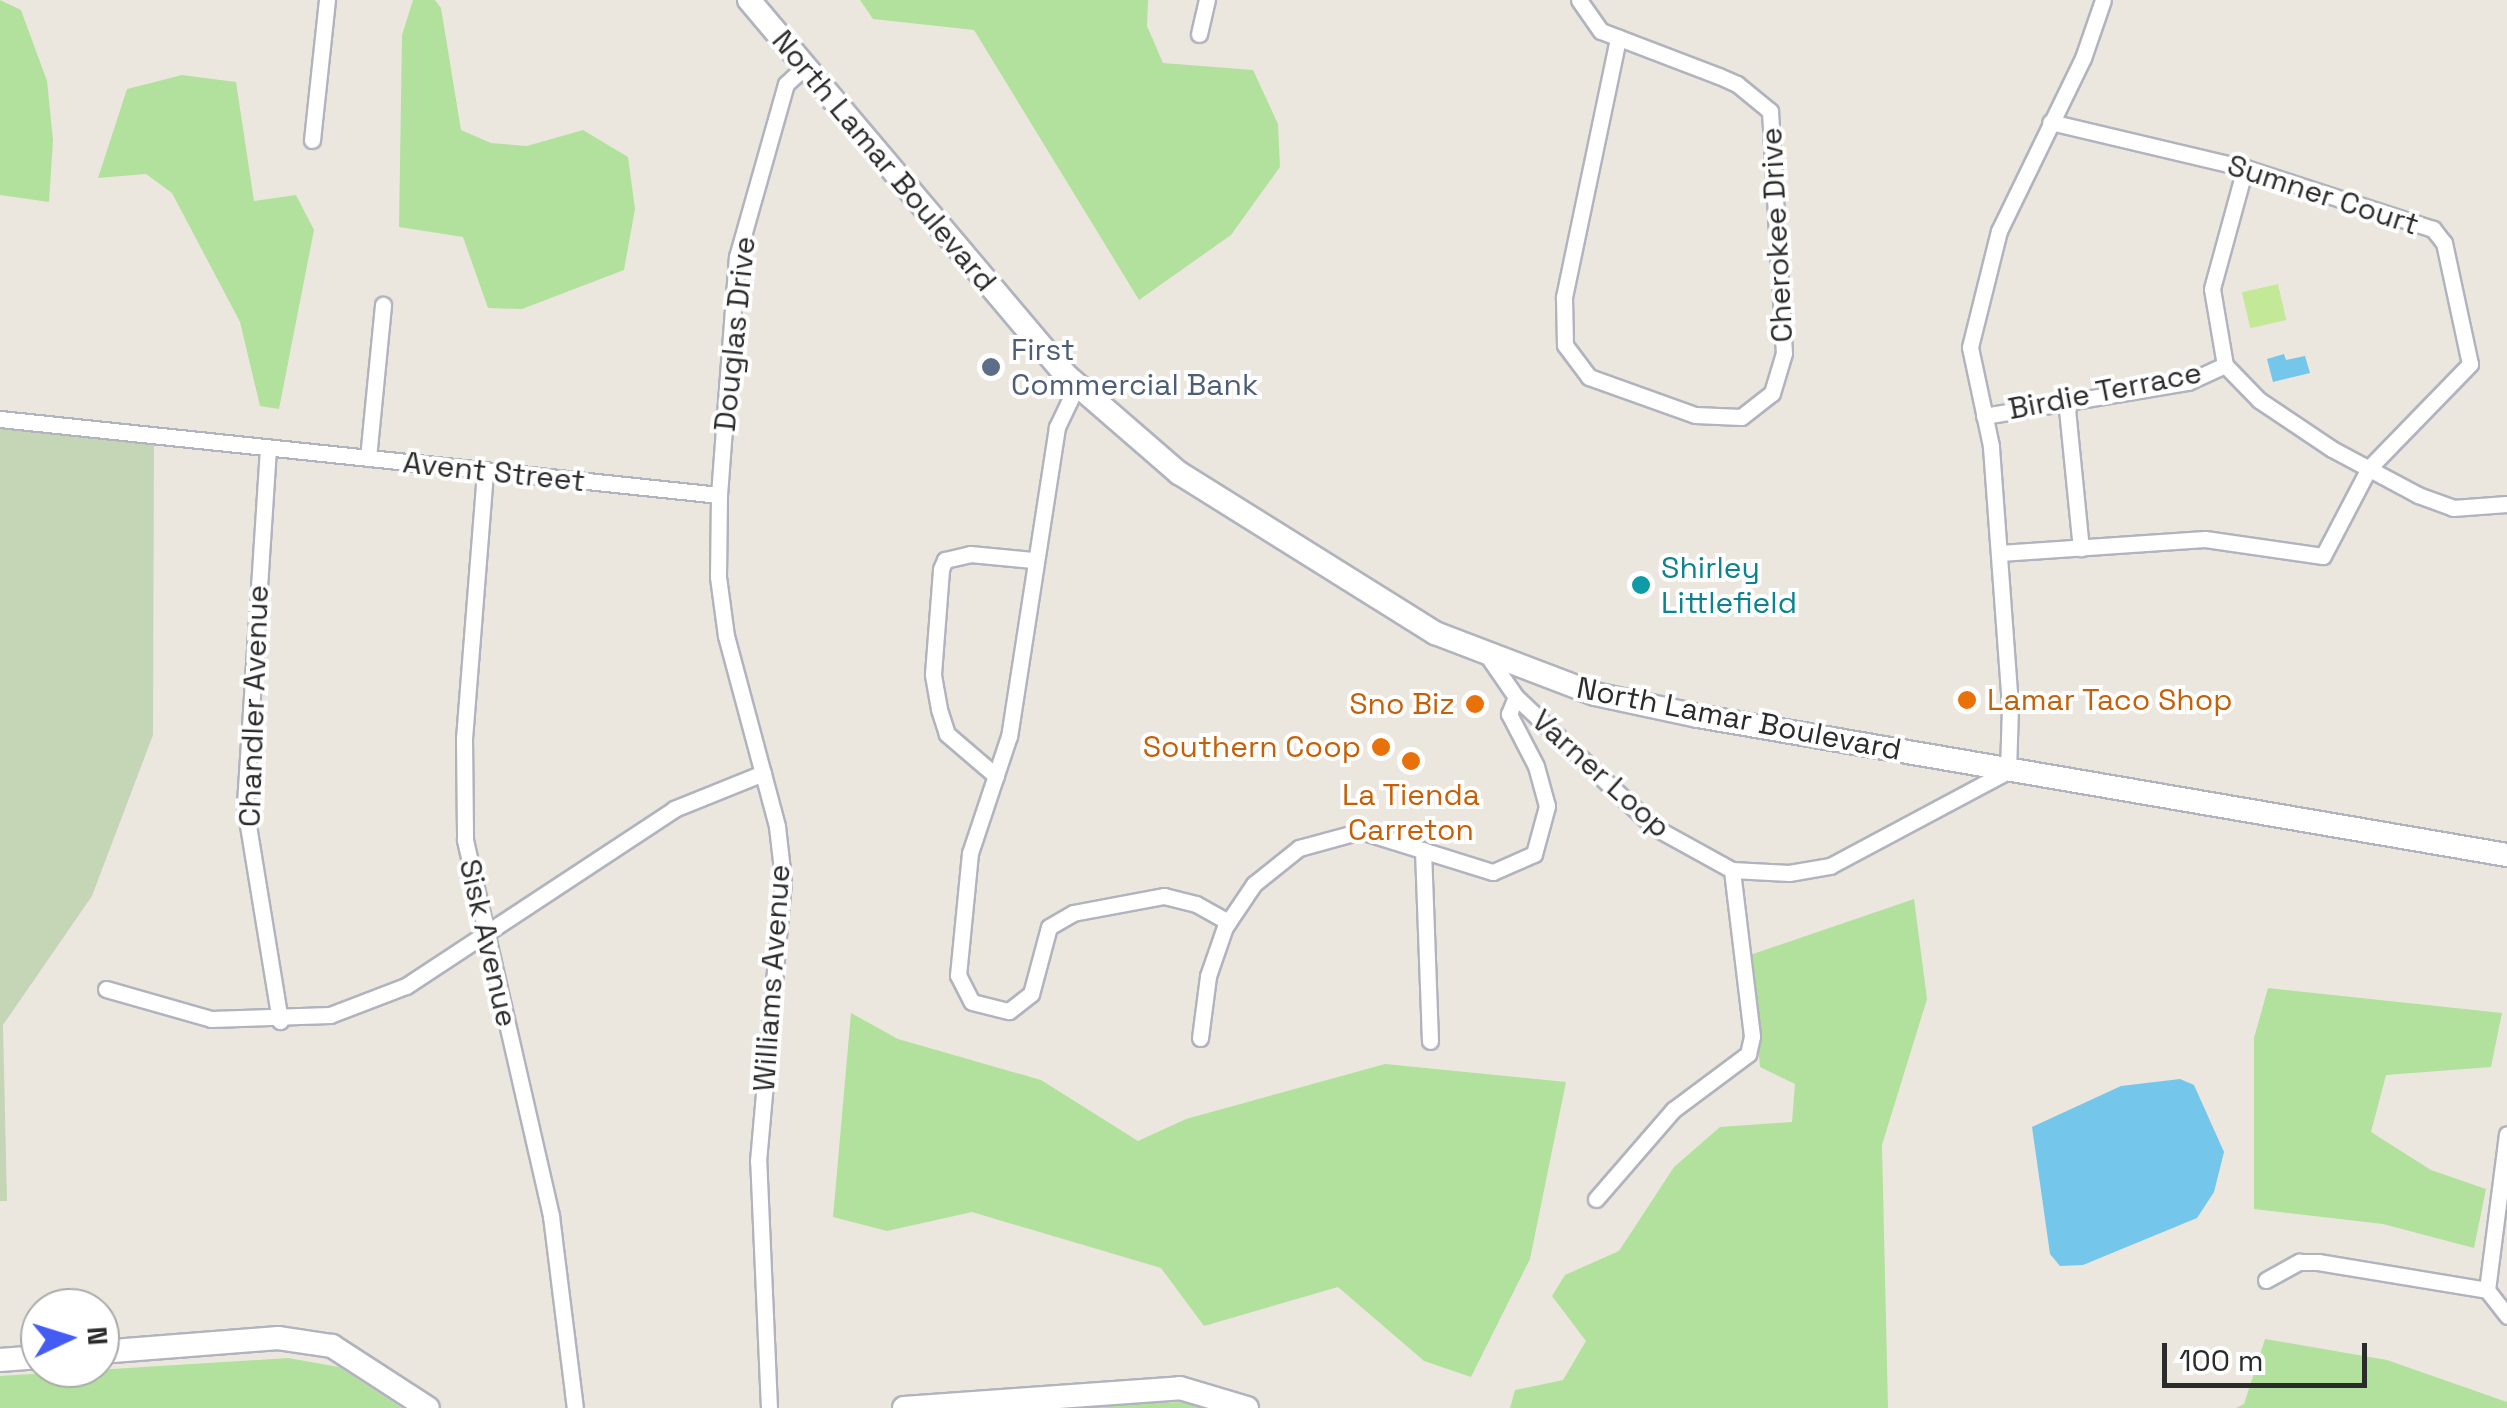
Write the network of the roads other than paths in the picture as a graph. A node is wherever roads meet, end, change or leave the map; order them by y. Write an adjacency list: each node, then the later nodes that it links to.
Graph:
1 (327, 0): 10 (street)
2 (749, 0): 8 (street, North Lamar Boulevard)
3 (1206, 0): 6 (street)
4 (1580, 0): 7 (street, Cherokee Drive)
5 (2103, 0): 9 (street)
6 (1198, 34)
7 (1618, 38): 7 (street, Cherokee Drive)
8 (804, 67): 14 (street, North Lamar Boulevard); 22 (street, Douglas Drive)
9 (2050, 122): 11 (street, Sumner Court); 16 (street)
10 (312, 140)
11 (2245, 168): 13 (street); 20 (street, Sumner Court)
12 (383, 305): 19 (street)
13 (2226, 365): 15 (street, Birdie Terrace); 20 (street)
14 (1077, 385): 26 (street); 27 (street, North Lamar Boulevard)
15 (2066, 399): 16 (street, Birdie Terrace); 24 (street)
16 (1984, 416): 25 (street)
17 (0, 420): 18 (street, Avent Street)
18 (268, 448): 19 (street, Avent Street); 38 (street, Chandler Avenue)
19 (368, 458): 21 (street, Avent Street)
20 (2369, 468): 23 (street); 24 (street, Sumner Court)
21 (485, 472): 22 (street, Avent Street); 36 (street, Sisk Avenue)
22 (720, 495): 30 (street, Williams Avenue)
23 (2507, 504)
24 (2081, 548): 25 (street)
25 (2000, 553): 29 (street)
26 (1033, 560): 31 (street); 31 (street)
27 (1487, 655): 28 (street, Varner Loop); 29 (street, North Lamar Boulevard)
28 (1516, 696): 32 (street); 34 (street, Varner Loop)
29 (2008, 770): 33 (street, North Lamar Boulevard); 34 (street, Varner Loop)
30 (763, 773): 36 (street); 49 (street, Williams Avenue)
31 (996, 776): 35 (street)
32 (1424, 850): 35 (street); 40 (street)
33 (2507, 855)
34 (1732, 870): 42 (street)
35 (1228, 922): 39 (street)
36 (485, 935): 38 (street); 48 (street, Sisk Avenue)
37 (106, 989): 38 (street)
38 (280, 1021)
39 (1200, 1038)
40 (1430, 1041)
41 (2507, 1134): 44 (street)
42 (1596, 1199)
43 (2266, 1280): 44 (street)
44 (2487, 1290): 45 (street)
45 (2507, 1316)
46 (120, 1350): 47 (street)
47 (428, 1408)
48 (576, 1408)
49 (770, 1408)
50 (904, 1408): 51 (street)
51 (1247, 1408)

